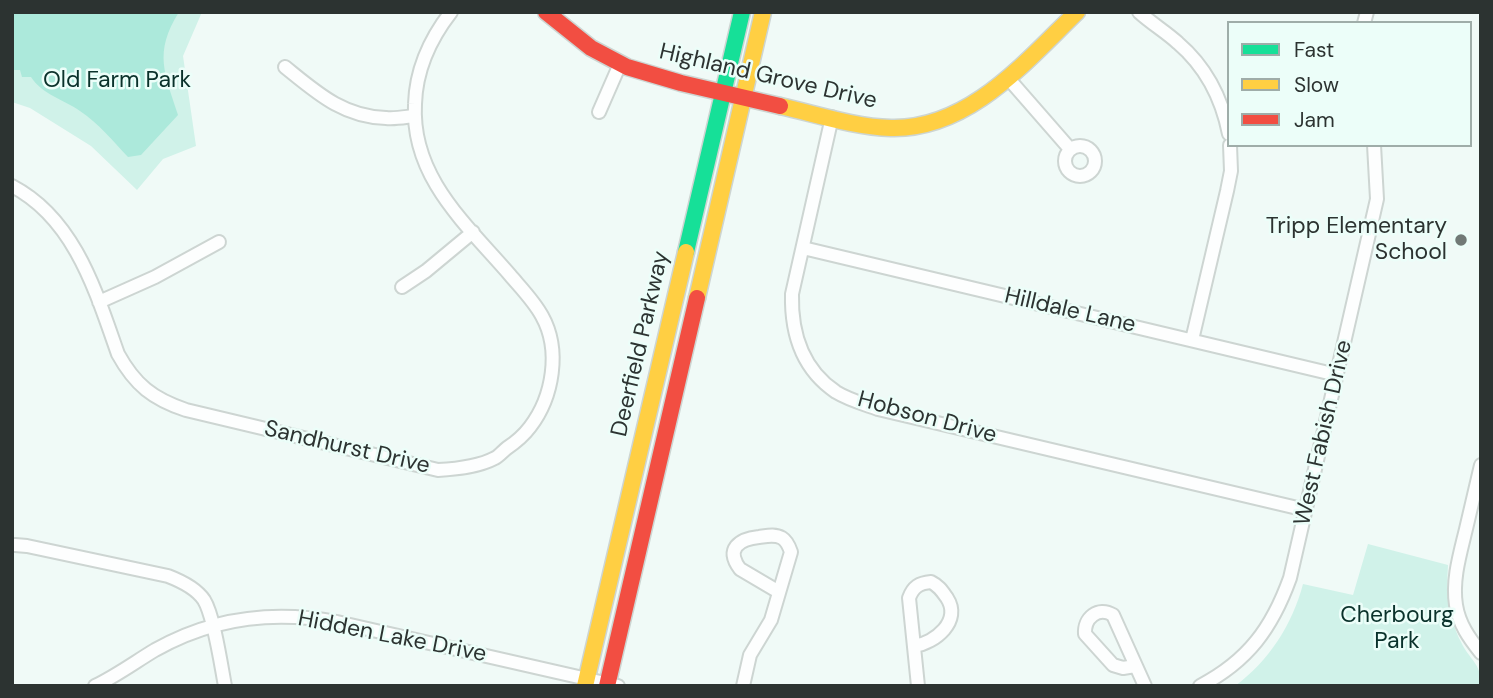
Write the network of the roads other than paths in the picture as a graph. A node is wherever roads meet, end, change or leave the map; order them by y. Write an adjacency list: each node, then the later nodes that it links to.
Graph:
1 (451, 12): 13 (street, Sandhurst Drive)
2 (546, 12): 7 (main road, Highland Grove Drive)
3 (742, 12): 10 (main road, Deerfield Parkway)
4 (763, 12): 11 (main road, Deerfield Parkway)
5 (1077, 12): 9 (main road, Highland Grove Drive)
6 (1139, 12): 15 (street)
7 (620, 64): 10 (main road, Highland Grove Drive); 12 (street)
8 (285, 67): 13 (street)
9 (1008, 78): 14 (main road, Highland Grove Drive); 18 (street)
10 (724, 93): 11 (main road, Highland Grove Drive); 35 (main road, Deerfield Parkway)
11 (743, 98): 14 (main road, Highland Grove Drive); 36 (main road, Deerfield Parkway)
12 (599, 112)
13 (414, 116): 20 (street, Sandhurst Drive)
14 (832, 117): 22 (street, Hobson Drive)
15 (1227, 126)
16 (1230, 147): 25 (street)
17 (1374, 147): 26 (street, West Fabish Drive)
18 (1070, 149)
19 (12, 186): 24 (street, Sandhurst Drive)
20 (473, 232): 23 (street); 24 (street, Sandhurst Drive)
21 (219, 242): 24 (street)
22 (803, 248): 25 (street, Hilldale Lane); 28 (street, Hobson Drive)
23 (402, 287)
24 (99, 302)
25 (1192, 340): 26 (street, Hilldale Lane)
26 (1337, 375): 28 (street, West Fabish Drive)
27 (1481, 465): 33 (street)
28 (1306, 510): 42 (street, West Fabish Drive)
29 (13, 544): 31 (street)
30 (779, 592): 30 (street); 39 (street)
31 (212, 626): 35 (street, Hidden Lake Drive); 37 (street, Hidden Lake Drive); 38 (street)
32 (914, 646): 32 (street); 40 (street)
33 (1481, 653)
34 (1135, 666): 34 (street); 41 (street)
35 (586, 682): 36 (street, Hidden Lake Drive)
36 (611, 685)
37 (95, 686)
38 (225, 686)
39 (743, 686)
40 (918, 686)
41 (1145, 686)
42 (1200, 686)

